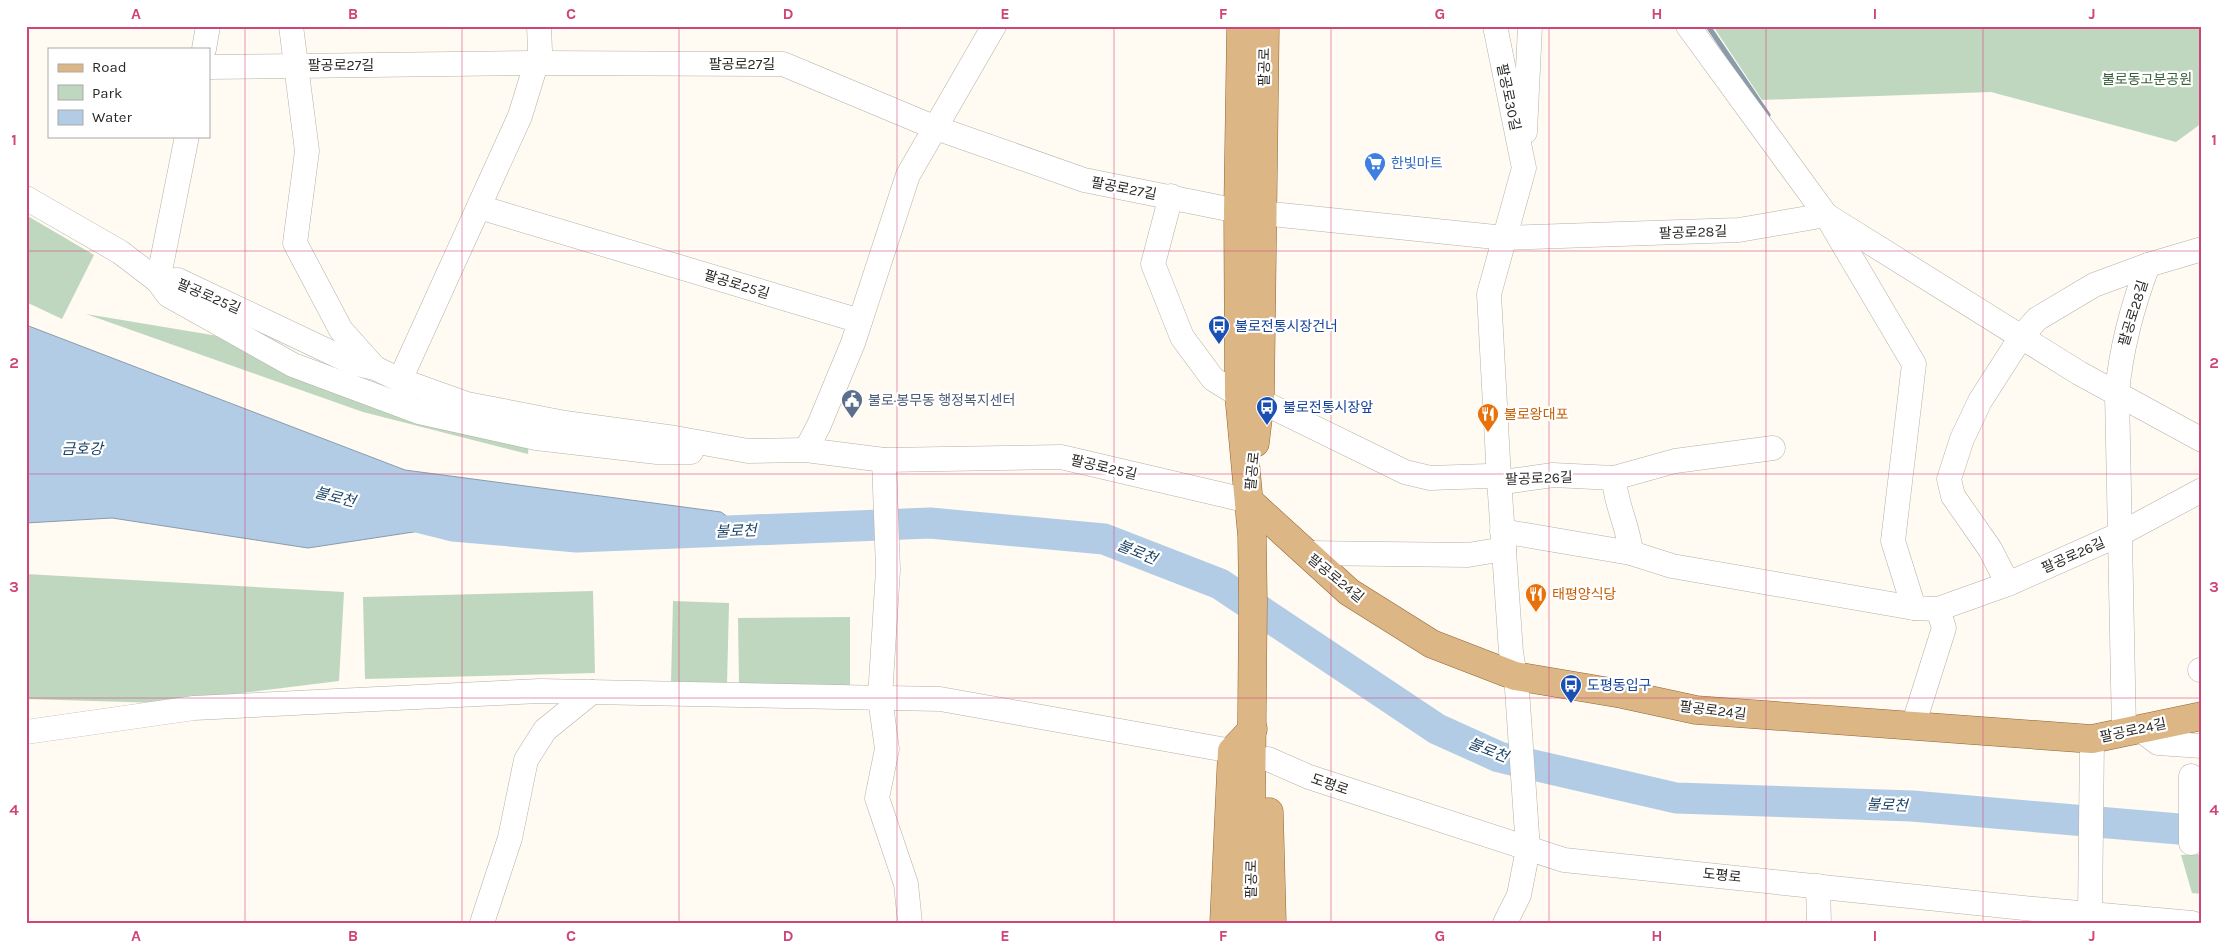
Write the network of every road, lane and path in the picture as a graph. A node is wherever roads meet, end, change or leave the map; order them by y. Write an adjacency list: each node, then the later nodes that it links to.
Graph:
1 (208, 26): 10 (street)
2 (291, 26): 12 (street)
3 (539, 26): 11 (street)
4 (994, 26): 14 (street)
5 (1241, 26): 20 (main road, 팔공로)
6 (1265, 26): 20 (main road, 팔공로)
7 (1495, 26): 16 (street, 팔공로30길)
8 (1530, 26): 16 (street, 팔공로30길)
9 (1688, 26): 21 (street)
10 (204, 48)
11 (536, 63): 12 (street, 팔공로27길); 14 (street, 팔공로27길); 19 (street)
12 (296, 65): 13 (street, 팔공로27길); 28 (street, 팔공로27길)
13 (210, 67)
14 (936, 128): 17 (street, 팔공로27길); 26 (street)
15 (187, 138): 25 (street)
16 (1524, 168): 22 (street, 팔공로30길)
17 (1171, 196): 20 (street, 팔공로27길); 31 (street, 팔공로27길)
18 (26, 198): 25 (street, 팔공로25길)
19 (479, 207): 26 (street, 팔공로25길); 29 (street)
20 (1250, 212): 22 (street, 팔공로28길); 31 (main road, 팔공로)
21 (1826, 215): 22 (street, 팔공로28길); 27 (street); 46 (street)
22 (1505, 238): 38 (street, 팔공로30길)
23 (2202, 250): 24 (street, 팔공로28길)
24 (2148, 265): 27 (street); 30 (street, 팔공로28길)
25 (158, 281): 28 (street, 팔공로25길); 35 (street)
26 (860, 321): 34 (street)
27 (2021, 337): 30 (street); 45 (street)
28 (375, 368): 29 (street, 팔공로25길)
29 (400, 380): 35 (street, 팔공로25길)
30 (2117, 393): 32 (street); 41 (street, 팔공로28길)
31 (1249, 398): 38 (street, 팔공로26길); 40 (main road, 팔공로)
32 (2202, 440)
33 (1773, 448): 37 (street, 팔공로26길)
34 (806, 450): 35 (street, 팔공로25길); 36 (street, 팔공로25길)
35 (748, 451)
36 (884, 469): 40 (street, 팔공로25길); 50 (street)
37 (1614, 478): 38 (street, 팔공로26길); 44 (street)
38 (1499, 479): 42 (street)
39 (2202, 490): 41 (street, 팔공로26길)
40 (1249, 501): 43 (main road, 팔공로24길); 53 (main road, 팔공로)
41 (2118, 535): 45 (street, 팔공로26길); 54 (street, 팔공로28길)
42 (1503, 540): 43 (street); 44 (street); 48 (street)
43 (1305, 552): 48 (main road, 팔공로24길)
44 (1631, 552): 46 (street)
45 (2008, 584): 47 (street, 팔공로26길)
46 (1914, 608): 47 (street)
47 (1938, 609): 52 (street)
48 (1516, 683): 52 (main road, 팔공로24길); 62 (street)
49 (592, 692): 50 (street); 55 (street); 66 (street)
50 (880, 698): 58 (street); 67 (street)
51 (2202, 716): 54 (main road, 팔공로24길)
52 (1913, 726): 56 (main road, 팔공로24길)
53 (1253, 728): 58 (main road); 59 (main road); 69 (main road, 팔공로)
54 (2131, 729): 56 (main road, 팔공로24길); 57 (street)
55 (26, 732)
56 (2092, 739): 64 (street)
57 (2202, 746)
58 (1232, 750): 68 (main road)
59 (1268, 759): 62 (street, 도평로); 70 (main road)
60 (2191, 776): 61 (street)
61 (2191, 843)
62 (1528, 848): 63 (street, 도평로); 71 (street)
63 (1818, 886): 65 (street, 도평로); 72 (street)
64 (2090, 914): 65 (street, 도평로); 73 (street, 도평로)
65 (2033, 916)
66 (482, 923)
67 (910, 923)
68 (1224, 923)
69 (1250, 923)
70 (1272, 923)
71 (1505, 923)
72 (1819, 923)
73 (2192, 923)

